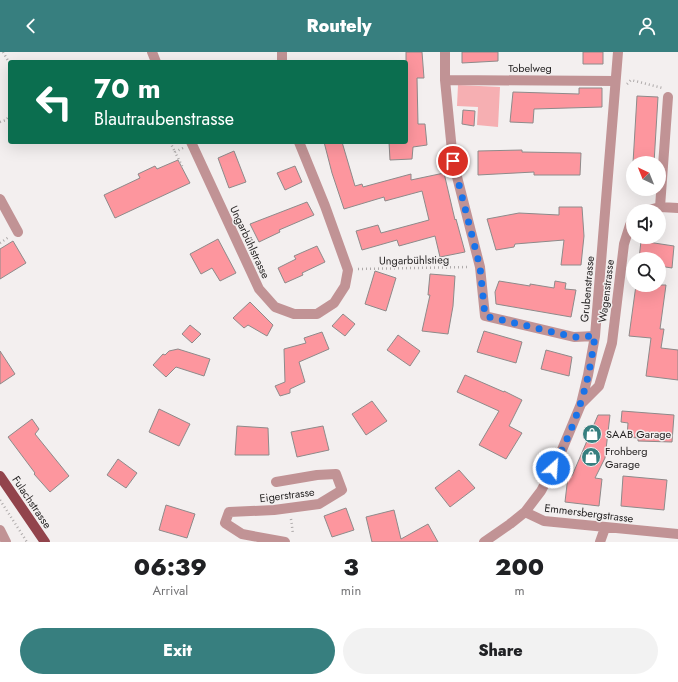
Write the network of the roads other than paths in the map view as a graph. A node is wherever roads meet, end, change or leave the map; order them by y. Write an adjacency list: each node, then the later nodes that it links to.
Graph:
1 (445, 52): 3 (street)
2 (618, 52): 4 (street, Grubenstrasse)
3 (445, 80): 4 (street, Tobelweg); 14 (street)
4 (615, 81): 14 (street, Grubenstrasse)
5 (669, 93): 9 (street)
6 (192, 144): 7 (street, Ungarbühlstrasse)
7 (300, 144)
8 (0, 198): 12 (street)
9 (660, 204)
10 (666, 207): 11 (street)
11 (678, 208)
12 (18, 232)
13 (626, 238): 15 (street, Wagenstrasse)
14 (595, 336): 15 (street, Grubenstrasse)
15 (581, 404): 18 (street, Grubenstrasse)
16 (0, 476): 24 (main road, Fulachstrasse)
17 (276, 482): 22 (street, Eigerstrasse)
18 (525, 512): 19 (street, Emmersbergstrasse); 25 (street)
19 (605, 528): 21 (street, Emmersbergstrasse); 26 (street)
20 (0, 530): 23 (street)
21 (678, 534)
22 (289, 539)
23 (6, 542)
24 (45, 542)
25 (484, 542)
26 (600, 542)

